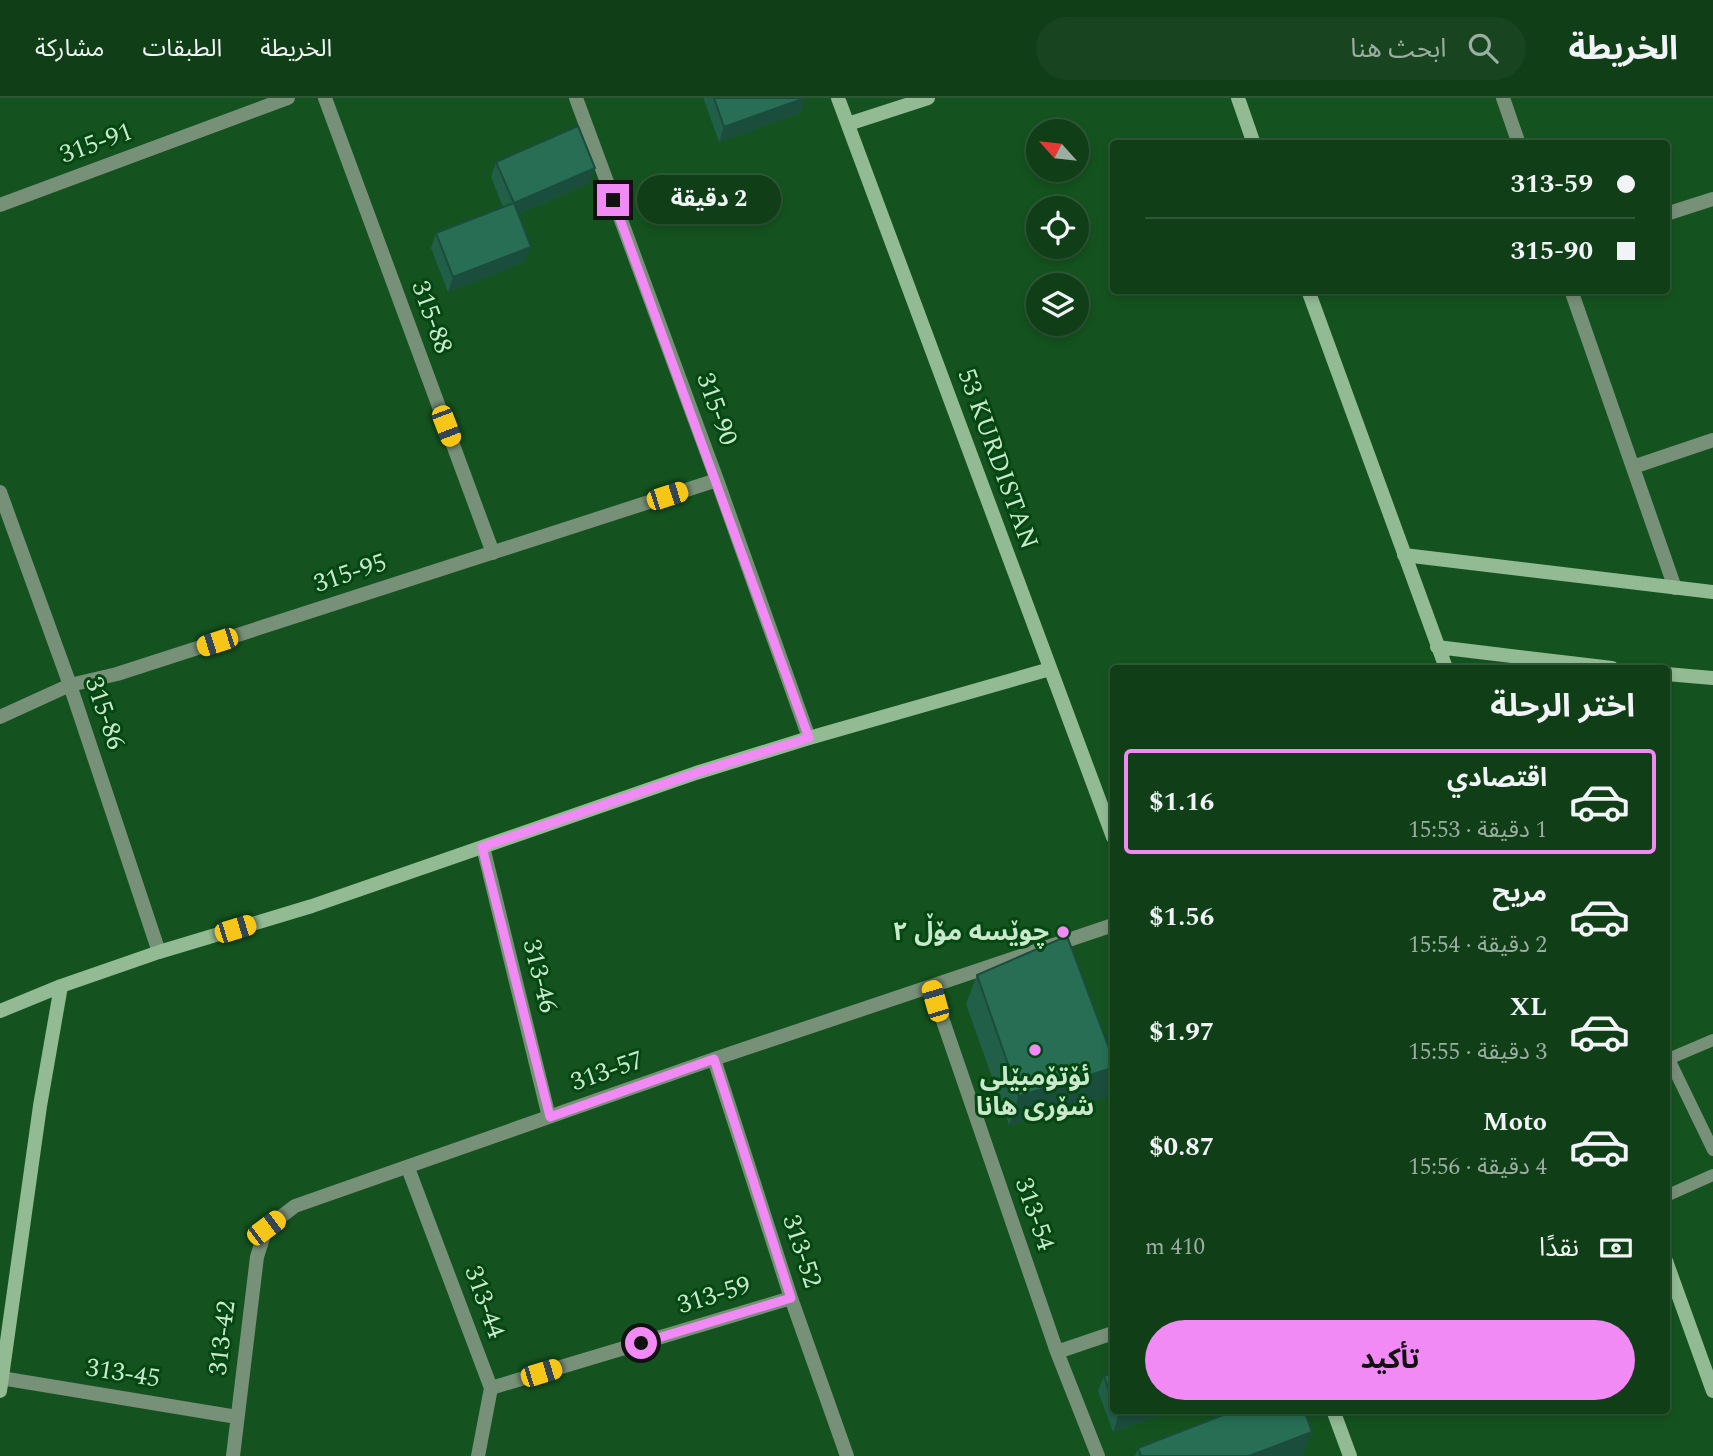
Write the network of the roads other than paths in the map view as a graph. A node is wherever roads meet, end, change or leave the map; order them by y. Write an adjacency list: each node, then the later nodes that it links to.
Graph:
1 (288, 98): 12 (street, 315-91)
2 (325, 98): 20 (street, 315-88)
3 (576, 98): 18 (street, 315-90)
4 (838, 98): 8 (street, 53 KURDISTAN)
5 (928, 98): 8 (street)
6 (1238, 98): 9 (street)
7 (1503, 98): 10 (street)
8 (848, 124): 27 (street, 53 KURDISTAN)
9 (1253, 140)
10 (1518, 140)
11 (1713, 200): 13 (street)
12 (0, 205)
13 (1670, 213)
14 (1309, 294): 21 (street)
15 (1572, 294): 17 (street)
16 (1713, 440): 17 (street)
17 (1633, 467): 22 (street)
18 (717, 480): 20 (street, 315-95); 32 (street, 315-90)
19 (0, 492): 30 (street, 315-86)
20 (493, 552): 30 (street, 315-95)
21 (1404, 555): 22 (street); 24 (street)
22 (1675, 588): 23 (street)
23 (1713, 593)
24 (1437, 647): 25 (street); 26 (street)
25 (1445, 665)
26 (1587, 665)
27 (1050, 669): 32 (street); 33 (street, 53 KURDISTAN)
28 (1670, 674): 29 (street)
29 (1713, 678)
30 (70, 685): 31 (street, 315-95); 36 (street, 315-86)
31 (0, 717)
32 (809, 738): 34 (street)
33 (1110, 829)
34 (482, 847): 36 (street); 44 (street, 313-46)
35 (1110, 926): 38 (street, 313-57)
36 (159, 951): 37 (street)
37 (61, 986): 39 (street); 54 (street)
38 (931, 986): 41 (street, 313-57); 53 (street, 313-54)
39 (0, 1011)
40 (1713, 1040): 42 (lane)
41 (714, 1059): 44 (street, 313-57); 51 (street, 313-52)
42 (1670, 1059)
43 (1670, 1066): 45 (lane)
44 (550, 1117): 46 (street, 313-57)
45 (1713, 1150)
46 (408, 1168): 49 (street, 313-57); 55 (street, 313-44)
47 (1713, 1175): 48 (lane)
48 (1670, 1194)
49 (266, 1228): 58 (street, 313-42)
50 (1670, 1272): 56 (street)
51 (791, 1298): 55 (street, 313-59); 61 (street, 313-52)
52 (1110, 1334): 53 (street)
53 (1057, 1352): 62 (street, 313-54)
54 (1, 1384): 58 (street, 313-45)
55 (491, 1388): 60 (street)
56 (1713, 1391)
57 (1334, 1414): 63 (street)
58 (237, 1417): 59 (street, 313-42)
59 (233, 1456)
60 (478, 1456)
61 (847, 1456)
62 (1098, 1456)
63 (1350, 1456)

